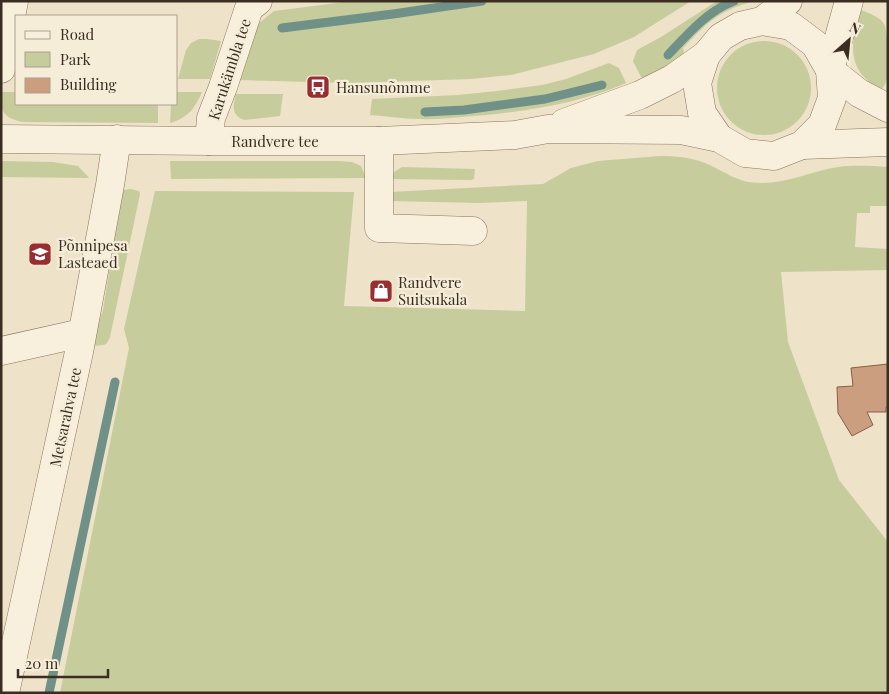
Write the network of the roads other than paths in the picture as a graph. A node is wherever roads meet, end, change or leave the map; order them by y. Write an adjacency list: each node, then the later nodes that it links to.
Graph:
1 (14, 1): 7 (street)
2 (258, 1): 14 (street, Karukämbla tee)
3 (788, 1): 5 (street, Randvere tee)
4 (850, 1): 8 (street, Randvere tee)
5 (762, 21): 6 (street, Randvere tee); 8 (street, Randvere tee)
6 (706, 55): 10 (street, Randvere tee); 11 (street, Randvere tee)
7 (1, 69)
8 (830, 70): 9 (street); 17 (street, Randvere tee)
9 (888, 108)
10 (548, 129): 11 (street, Randvere tee); 15 (street, Randvere tee)
11 (719, 138): 17 (street, Randvere tee)
12 (1, 139): 13 (street, Randvere tee)
13 (117, 139): 14 (street, Randvere tee); 19 (street, Metsarahva tee)
14 (209, 141): 15 (street, Randvere tee)
15 (379, 141): 18 (street)
16 (888, 142): 17 (street)
17 (802, 145)
18 (473, 231)
19 (82, 333): 20 (street); 21 (street, Metsarahva tee)
20 (1, 351)
21 (5, 693)

